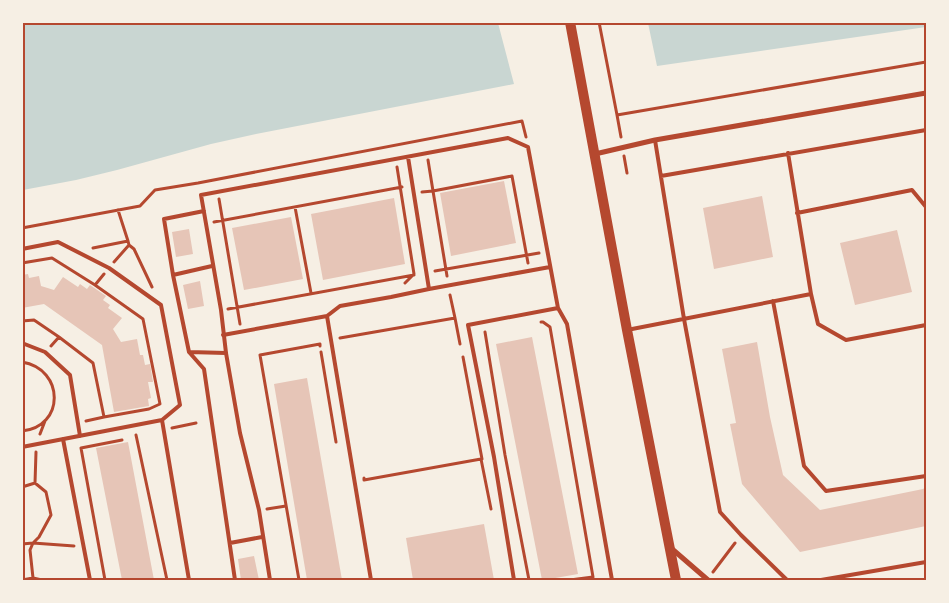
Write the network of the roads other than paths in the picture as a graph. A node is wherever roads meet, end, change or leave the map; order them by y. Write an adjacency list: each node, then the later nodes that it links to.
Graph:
1 (570, 22): 6 (main road)
2 (926, 93): 4 (street)
3 (926, 130): 5 (lane)
4 (655, 140): 6 (street); 8 (lane)
5 (788, 153): 8 (lane); 11 (lane)
6 (595, 154): 23 (main road)
7 (408, 157): 10 (lane); 14 (lane); 16 (lane)
8 (662, 176): 21 (lane)
9 (926, 207): 11 (lane)
10 (204, 211): 13 (lane); 15 (lane)
11 (797, 213): 17 (lane)
12 (22, 249): 28 (lane)
13 (212, 266): 15 (lane); 24 (lane)
14 (550, 267): 16 (lane); 19 (lane)
15 (173, 274): 26 (lane)
16 (429, 289): 20 (lane)
17 (811, 294): 18 (lane); 22 (lane)
18 (773, 301): 21 (lane); 32 (lane)
19 (558, 308): 42 (lane); 43 (lane)
20 (327, 316): 24 (lane); 41 (lane)
21 (684, 319): 23 (lane); 46 (lane)
22 (926, 325)
23 (627, 330): 35 (main road)
24 (223, 335): 27 (lane)
25 (22, 343): 29 (lane)
26 (189, 352): 27 (lane); 34 (lane)
27 (226, 353): 33 (lane)
28 (162, 420): 29 (lane); 38 (lane)
29 (80, 436): 30 (lane)
30 (63, 439): 31 (lane); 37 (lane)
31 (22, 447)
32 (926, 476)
33 (262, 537): 34 (lane); 40 (lane)
34 (230, 543): 39 (lane)
35 (669, 547): 44 (main road); 45 (street)
36 (926, 562): 47 (lane)
37 (90, 580)
38 (189, 580)
39 (235, 580)
40 (270, 580)
41 (371, 580)
42 (514, 580)
43 (612, 580)
44 (676, 580)
45 (708, 580)
46 (788, 580)
47 (821, 580)

